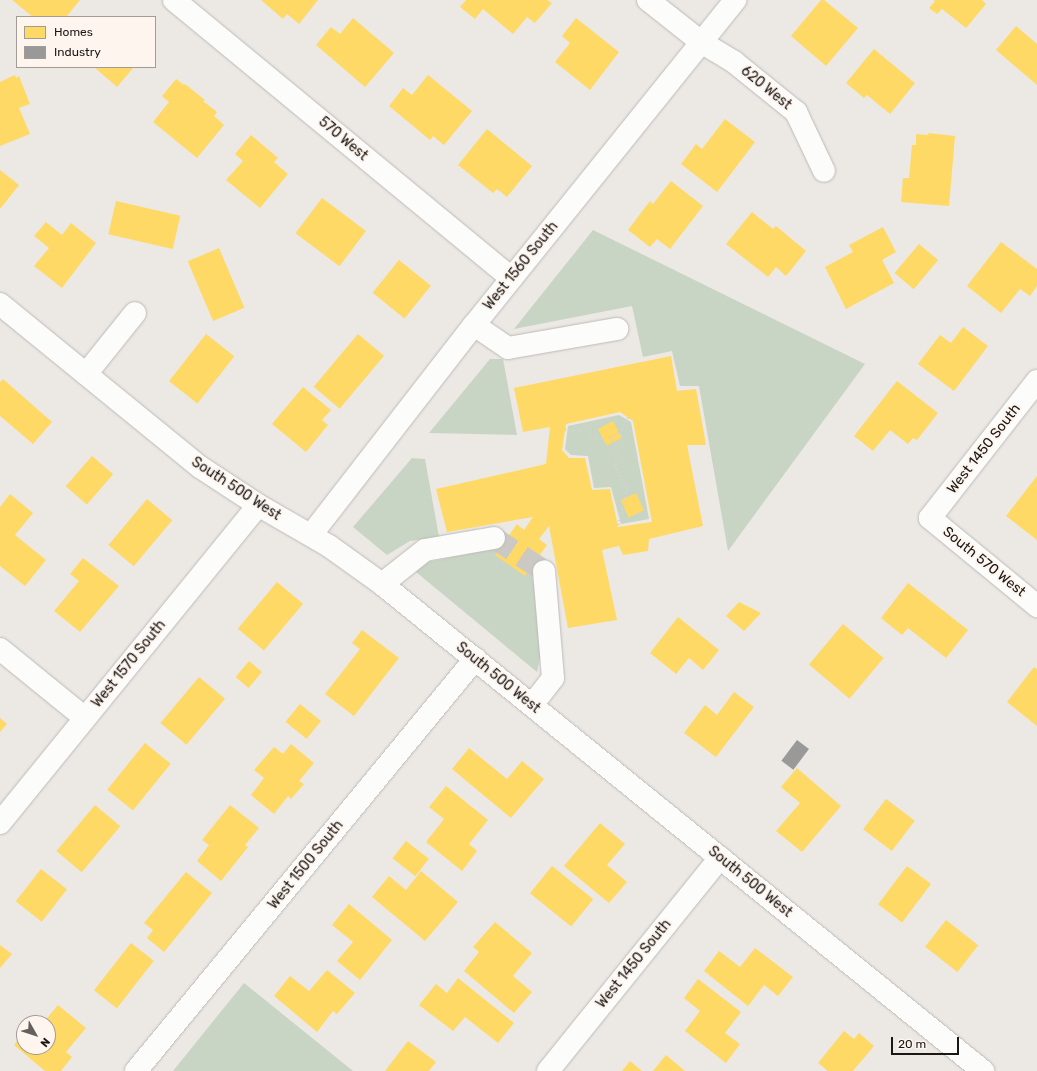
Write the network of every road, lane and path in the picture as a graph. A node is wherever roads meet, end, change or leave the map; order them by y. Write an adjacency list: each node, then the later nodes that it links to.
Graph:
1 (174, 0): 6 (street, 570 West)
2 (648, 0): 4 (street, 620 West)
3 (735, 0): 4 (street, West 1560 South)
4 (701, 42): 5 (street, 620 West); 6 (street, West 1560 South)
5 (824, 171)
6 (511, 278): 9 (street, West 1560 South)
7 (0, 304): 11 (street, South 500 West)
8 (135, 313): 11 (street)
9 (474, 325): 10 (street); 19 (street, West 1560 South)
10 (617, 329)
11 (86, 374): 16 (street, South 500 West)
12 (1037, 381): 17 (street, West 1450 South)
13 (628, 417): 15 (path)
14 (565, 429): 15 (path)
15 (611, 437): 18 (path)
16 (258, 505): 19 (street, South 500 West); 27 (street, West 1570 South)
17 (930, 518): 23 (street, South 570 West)
18 (618, 527)
19 (311, 535): 22 (street, South 500 West)
20 (494, 538): 22 (street)
21 (544, 572): 26 (street)
22 (382, 584): 25 (street, South 500 West)
23 (1037, 606)
24 (0, 649): 27 (street)
25 (475, 659): 26 (street, South 500 West); 30 (street, West 1500 South)
26 (532, 705): 29 (street, South 500 West)
27 (85, 718): 28 (street, West 1570 South)
28 (0, 824)
29 (720, 858): 31 (street, West 1450 South); 32 (street, South 500 West)
30 (136, 1071)
31 (548, 1071)
32 (983, 1071)

